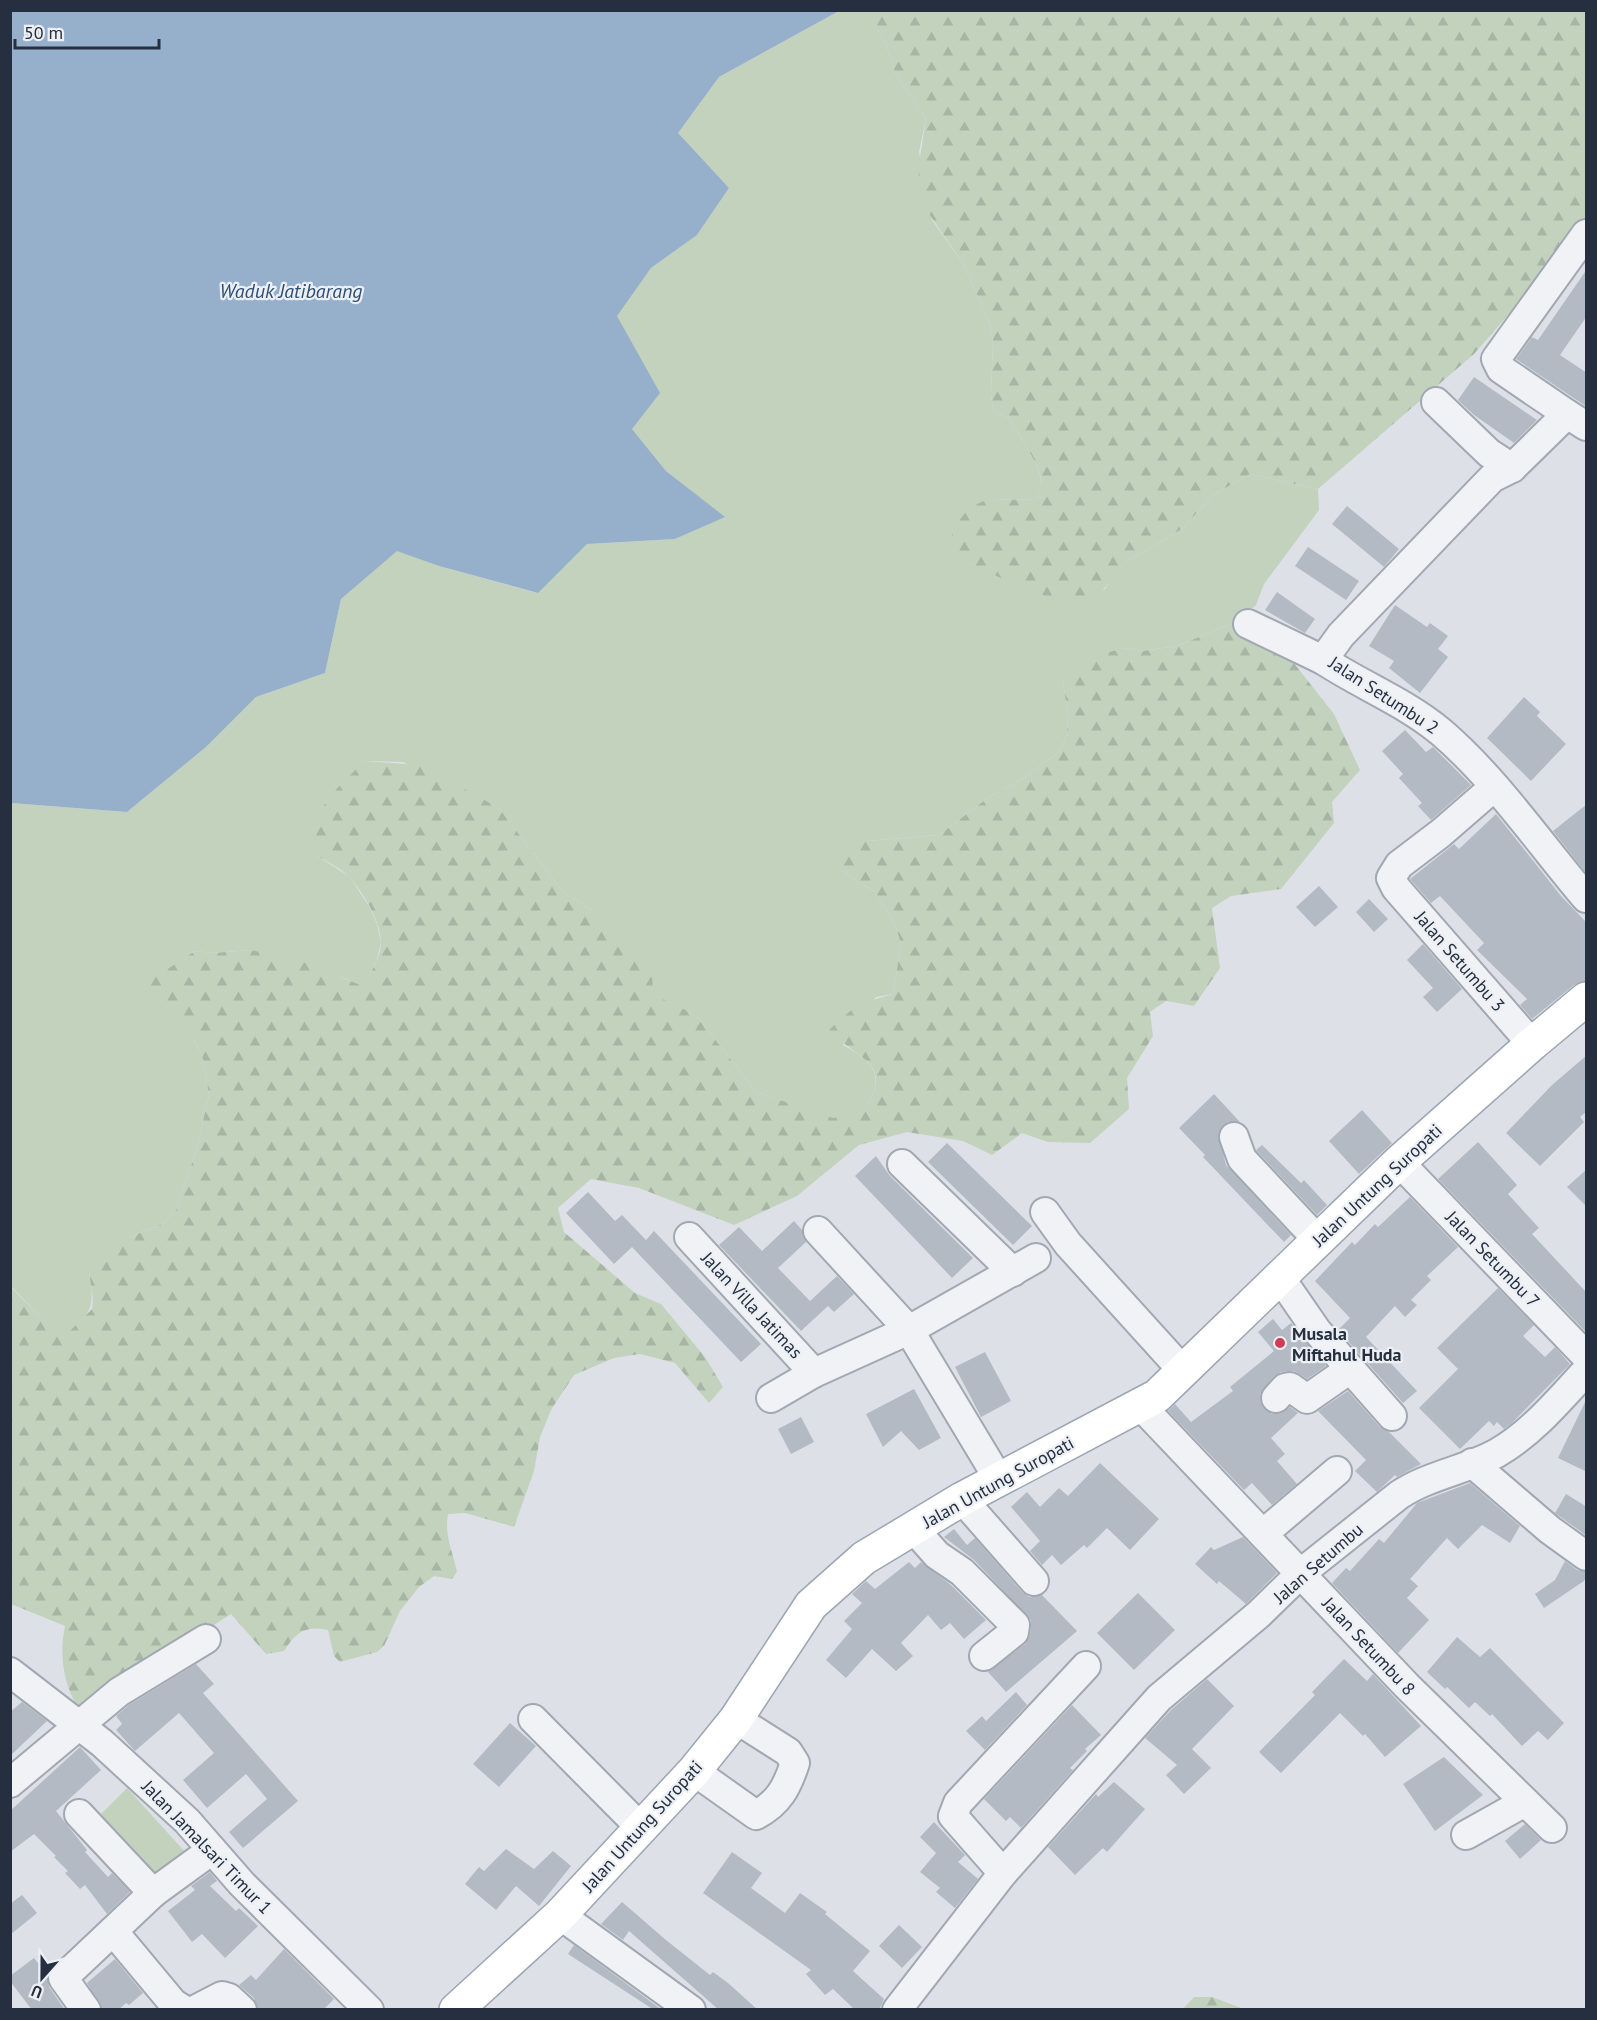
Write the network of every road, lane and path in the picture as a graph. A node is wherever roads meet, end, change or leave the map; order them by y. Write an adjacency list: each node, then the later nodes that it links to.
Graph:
1 (1587, 234): 3 (street)
2 (1436, 402): 4 (street)
3 (1577, 420): 4 (street, Jalan Setumbu 2)
4 (1506, 471): 6 (street, Jalan Setumbu 2)
5 (1248, 624): 6 (street)
6 (1323, 660): 7 (street, Jalan Setumbu 2)
7 (1494, 787): 8 (street, Jalan Setumbu 2); 10 (street, Jalan Setumbu 3)
8 (1587, 898)
9 (1587, 999): 10 (main road, Jalan Untung Suropati)
10 (1532, 1044): 12 (main road, Jalan Untung Suropati)
11 (1234, 1137): 17 (street)
12 (1399, 1162): 17 (main road, Jalan Untung Suropati); 20 (street, Jalan Setumbu 7)
13 (902, 1164): 19 (street, Jalan Villa Jatimas)
14 (1045, 1212): 23 (street)
15 (818, 1231): 19 (street)
16 (689, 1238): 24 (street, Jalan Villa Jatimas)
17 (1317, 1239): 18 (main road, Jalan Untung Suropati)
18 (1279, 1276): 21 (street); 23 (main road, Jalan Untung Suropati)
19 (909, 1330): 24 (street, Jalan Villa Jatimas); 31 (street)
20 (1587, 1356)
21 (1350, 1369): 26 (street); 28 (street)
22 (1587, 1371): 29 (street, Jalan Setumbu)
23 (1184, 1372): 27 (main road, Jalan Untung Suropati)
24 (814, 1373): 25 (street, Jalan Villa Jatimas)
25 (771, 1398)
26 (1276, 1398)
27 (1141, 1406): 31 (main road, Jalan Untung Suropati); 34 (street, Jalan Setumbu 8)
28 (1392, 1416)
29 (1472, 1463): 35 (street); 36 (street, Jalan Setumbu)
30 (1337, 1471): 34 (street)
31 (998, 1478): 32 (main road, Jalan Untung Suropati)
32 (962, 1499): 33 (main road, Jalan Untung Suropati); 37 (street)
33 (913, 1528): 39 (street); 43 (main road, Jalan Untung Suropati)
34 (1264, 1533): 36 (street, Jalan Setumbu 8)
35 (1587, 1556)
36 (1301, 1573): 47 (street, Jalan Setumbu 8); 53 (street, Jalan Setumbu)
37 (1034, 1581)
38 (206, 1639): 44 (street)
39 (984, 1656)
40 (1086, 1666): 53 (street)
41 (10, 1672): 44 (street, Jalan Jamalsari Timur 1)
42 (533, 1719): 50 (street)
43 (736, 1719): 45 (main road, Jalan Untung Suropati); 45 (street)
44 (77, 1726): 46 (street); 52 (street, Jalan Jamalsari Timur 1)
45 (694, 1771): 50 (main road, Jalan Untung Suropati)
46 (10, 1783)
47 (1525, 1802): 49 (street, Jalan Setumbu 8); 51 (street)
48 (79, 1814): 54 (street)
49 (1552, 1828)
50 (642, 1829): 55 (main road, Jalan Untung Suropati)
51 (1466, 1835)
52 (212, 1850): 54 (street); 61 (street, Jalan Jamalsari Timur 1)
53 (1003, 1873): 64 (street, Jalan Setumbu)
54 (153, 1893): 56 (street)
55 (560, 1915): 62 (main road, Jalan Untung Suropati); 63 (street)
56 (113, 1931): 57 (street); 58 (street)
57 (86, 2010)
58 (184, 2010)
59 (195, 2010): 60 (street)
60 (242, 2010)
61 (369, 2010)
62 (456, 2010)
63 (691, 2010)
64 (897, 2010)

